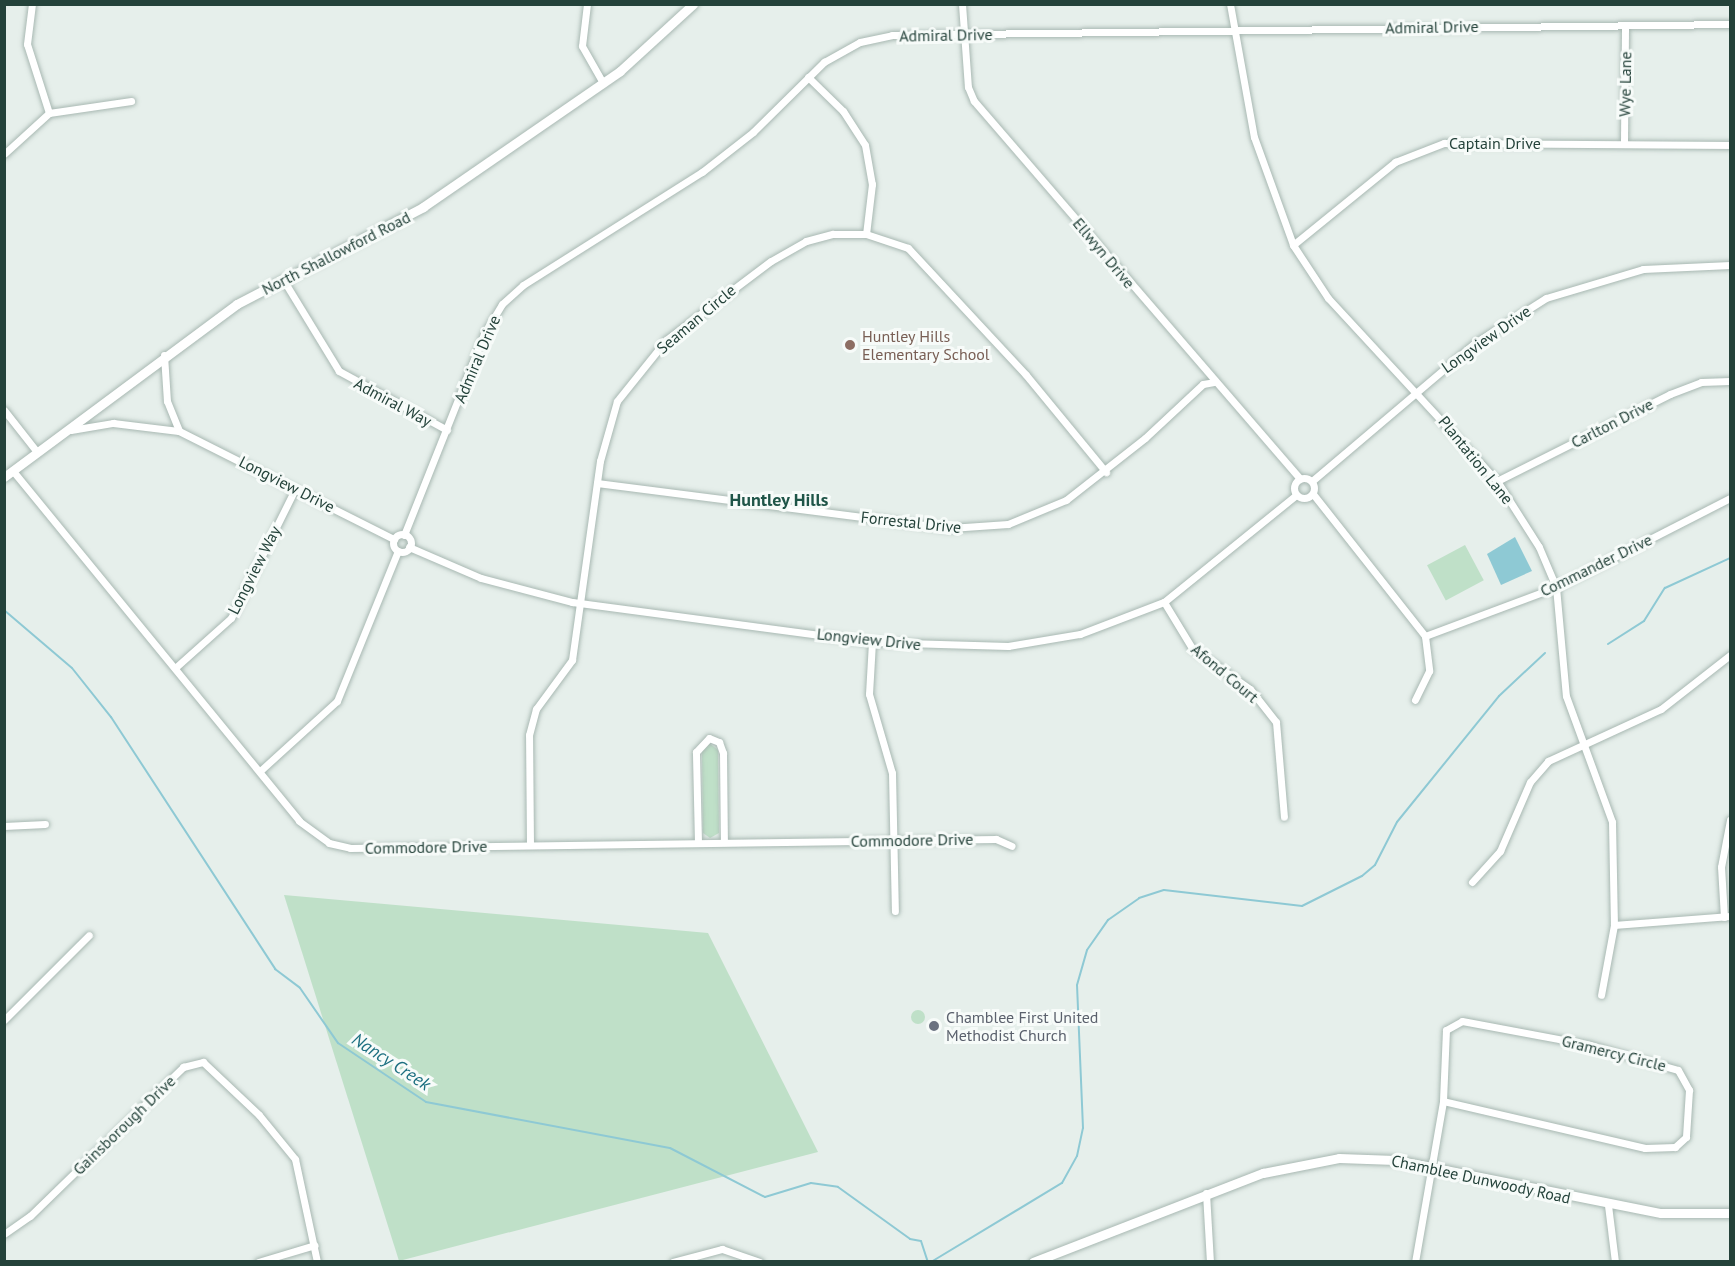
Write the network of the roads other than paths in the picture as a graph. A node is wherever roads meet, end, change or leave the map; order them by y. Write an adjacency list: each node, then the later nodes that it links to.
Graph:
1 (32, 4): 13 (street)
2 (587, 4): 11 (street)
3 (693, 4): 11 (street, North Shallowford Road)
4 (962, 4): 9 (street, Ellwyn Drive)
5 (1230, 4): 8 (street, Plantation Lane)
6 (1731, 24): 7 (street, Admiral Drive)
7 (1625, 26): 8 (street, Admiral Drive); 14 (street, Wye Lane)
8 (1234, 30): 9 (street, Admiral Drive); 18 (street, Plantation Lane)
9 (965, 35): 10 (street, Admiral Drive); 23 (street, Ellwyn Drive)
10 (808, 77): 17 (street); 27 (street, Admiral Drive)
11 (603, 83): 20 (street, North Shallowford Road)
12 (131, 101): 13 (street)
13 (49, 113): 16 (street)
14 (1624, 143): 15 (street, Captain Drive); 18 (street, Captain Drive)
15 (1731, 145)
16 (4, 154)
17 (866, 234): 30 (street, Seaman Circle); 35 (street, Seaman Circle)
18 (1293, 244): 24 (street, Plantation Lane)
19 (1731, 265): 24 (street, Longview Drive)
20 (284, 281): 21 (street, North Shallowford Road); 27 (street, Admiral Way)
21 (164, 355): 26 (street); 28 (street, North Shallowford Road)
22 (1731, 381): 34 (street, Carlton Drive)
23 (1214, 382): 30 (street, Forrestal Drive); 32 (street, Ellwyn Drive)
24 (1418, 391): 33 (street, Longview Drive); 34 (street, Plantation Lane)
25 (4, 410): 29 (street)
26 (179, 430): 28 (street, Longview Drive); 36 (street, Longview Drive)
27 (447, 430): 40 (street, Admiral Drive)
28 (66, 431): 29 (street, North Shallowford Road)
29 (37, 452): 31 (street, North Shallowford Road)
30 (1106, 472): 35 (street, Forrestal Drive)
31 (9, 474): 50 (street, Commodore Drive)
32 (1300, 479): 33 (street); 38 (street)
33 (1312, 481): 37 (street)
34 (1497, 481): 44 (street, Plantation Lane)
35 (597, 483): 46 (street, Seaman Circle)
36 (296, 489): 41 (street, Longview Drive); 50 (street, Longview Way)
37 (1313, 494): 38 (street); 47 (street)
38 (1296, 495): 45 (street, Longview Drive)
39 (1731, 498): 44 (street, Commander Drive)
40 (404, 535): 41 (street); 42 (street)
41 (394, 539): 43 (street)
42 (409, 547): 43 (street); 46 (street, Longview Drive)
43 (398, 551): 53 (street)
44 (1556, 587): 47 (street, Commander Drive); 52 (street, Plantation Lane)
45 (1164, 602): 48 (street, Longview Drive); 54 (street, Afond Court)
46 (581, 603): 48 (street, Longview Drive); 61 (street, Seaman Circle)
47 (1425, 636): 51 (street)
48 (872, 642): 58 (street)
49 (1731, 655): 52 (street)
50 (175, 668): 53 (street, Commodore Drive)
51 (1415, 700)
52 (1585, 744): 63 (street); 66 (street, Plantation Lane)
53 (260, 771): 61 (street, Commodore Drive)
54 (1284, 817)
55 (1731, 820): 65 (street)
56 (45, 824): 57 (street)
57 (4, 826)
58 (894, 840): 59 (street, Commodore Drive); 62 (street, Commodore Drive); 64 (street)
59 (724, 842): 60 (street, Commodore Drive); 60 (street)
60 (698, 843): 61 (street, Commodore Drive)
61 (530, 845)
62 (1012, 846)
63 (1472, 882)
64 (895, 911)
65 (1727, 917): 66 (street)
66 (1614, 925): 68 (street, Plantation Lane)
67 (89, 935): 69 (street)
68 (1601, 995)
69 (4, 1020)
70 (1443, 1101): 70 (street, Gramercy Circle); 71 (street, Gramercy Circle)
71 (1428, 1168): 72 (street, Chamblee Dunwoody Road); 73 (street, Chamblee Dunwoody Road); 83 (street, Gramercy Circle)
72 (1206, 1193): 81 (street, Chamblee Dunwoody Road); 82 (street)
73 (1608, 1205): 74 (street, Chamblee Dunwoody Road); 84 (street)
74 (1731, 1213)
75 (4, 1234): 76 (street, Gainsborough Drive)
76 (315, 1245): 77 (street); 78 (street, Gainsborough Drive)
77 (258, 1262)
78 (317, 1262)
79 (673, 1262): 80 (street)
80 (760, 1262)
81 (1032, 1262)
82 (1210, 1262)
83 (1415, 1262)
84 (1615, 1262)

